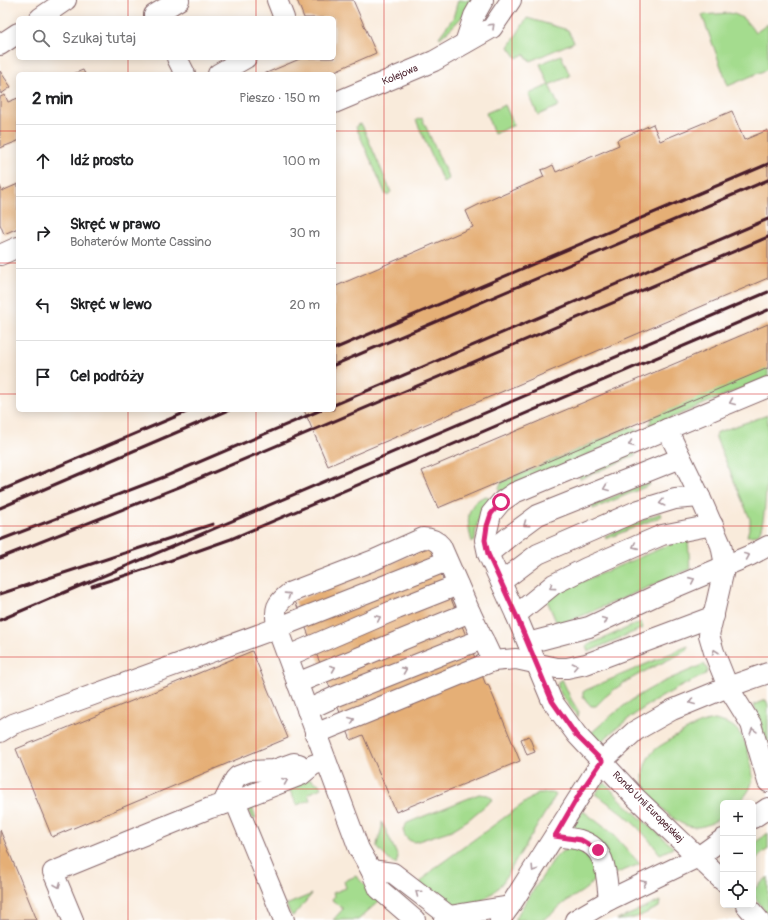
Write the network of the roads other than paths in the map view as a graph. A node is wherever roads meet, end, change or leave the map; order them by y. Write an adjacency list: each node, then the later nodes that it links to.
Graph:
1 (66, 0): 6 (street)
2 (179, 0): 7 (street)
3 (277, 0): 8 (street)
4 (483, 0): 10 (street)
5 (511, 0): 10 (street, Kolejowa, one-way to 5)
6 (43, 16)
7 (155, 16)
8 (283, 16)
9 (16, 34): 11 (street)
10 (465, 43): 16 (street, Kolejowa)
11 (0, 45)
12 (178, 60): 14 (street)
13 (242, 60): 15 (street)
14 (184, 72)
15 (222, 72)
16 (336, 102)
17 (16, 248): 18 (street)
18 (0, 255)
19 (768, 387): 20 (street, Rondo Unii Europejskiej, one-way to 20)
20 (667, 429): 21 (street); 25 (street, Rondo Unii Europejskiej, one-way to 25)
21 (681, 458): 22 (street); 25 (street, one-way to 25)
22 (700, 497): 23 (street); 28 (street, one-way to 28)
23 (713, 525): 27 (street); 31 (street, one-way to 31)
24 (768, 546): 27 (street, one-way to 24)
25 (488, 554): 28 (street, Rondo Unii Europejskiej)
26 (447, 561): 29 (street); 33 (street); 33 (street, one-way to 26)
27 (725, 565): 32 (street); 35 (street, one-way to 27)
28 (501, 582): 31 (street, Rondo Unii Europejskiej)
29 (458, 585): 30 (street); 36 (street, one-way to 29)
30 (470, 612): 34 (street); 40 (street, one-way to 30)
31 (516, 615): 35 (street, Rondo Unii Europejskiej)
32 (714, 616): 38 (street, one-way to 32); 41 (street, one-way to 32)
33 (277, 628): 36 (street); 43 (street)
34 (483, 639): 37 (street); 42 (street, one-way to 34)
35 (528, 643): 38 (street, Rondo Unii Europejskiej)
36 (288, 656): 40 (street)
37 (493, 661): 38 (street); 44 (street, one-way to 37)
38 (536, 664): 45 (street, Rondo Unii Europejskiej)
39 (768, 673): 41 (street)
40 (297, 683): 42 (street)
41 (728, 687): 45 (street, one-way to 45); 47 (street, one-way to 41)
42 (307, 710): 44 (street)
43 (0, 732)
44 (315, 734): 46 (street)
45 (602, 761): 51 (street); 53 (street, Rondo Unii Europejskiej)
46 (319, 763): 48 (street, one-way to 46); 48 (street); 54 (street)
47 (768, 782)
48 (228, 799): 60 (street, one-way to 60); 61 (street)
49 (768, 808): 50 (street)
50 (756, 816)
51 (555, 836): 56 (street); 58 (street, one-way to 58)
52 (720, 841): 53 (street)
53 (698, 857): 55 (street, Rondo Unii Europejskiej); 56 (street, one-way to 53)
54 (371, 870): 59 (street, one-way to 54); 62 (street)
55 (720, 878)
56 (608, 900): 63 (street)
57 (749, 908): 64 (street)
58 (505, 913): 59 (street)
59 (447, 918)
60 (73, 920)
61 (284, 920)
62 (416, 920)
63 (575, 920)
64 (759, 920)

